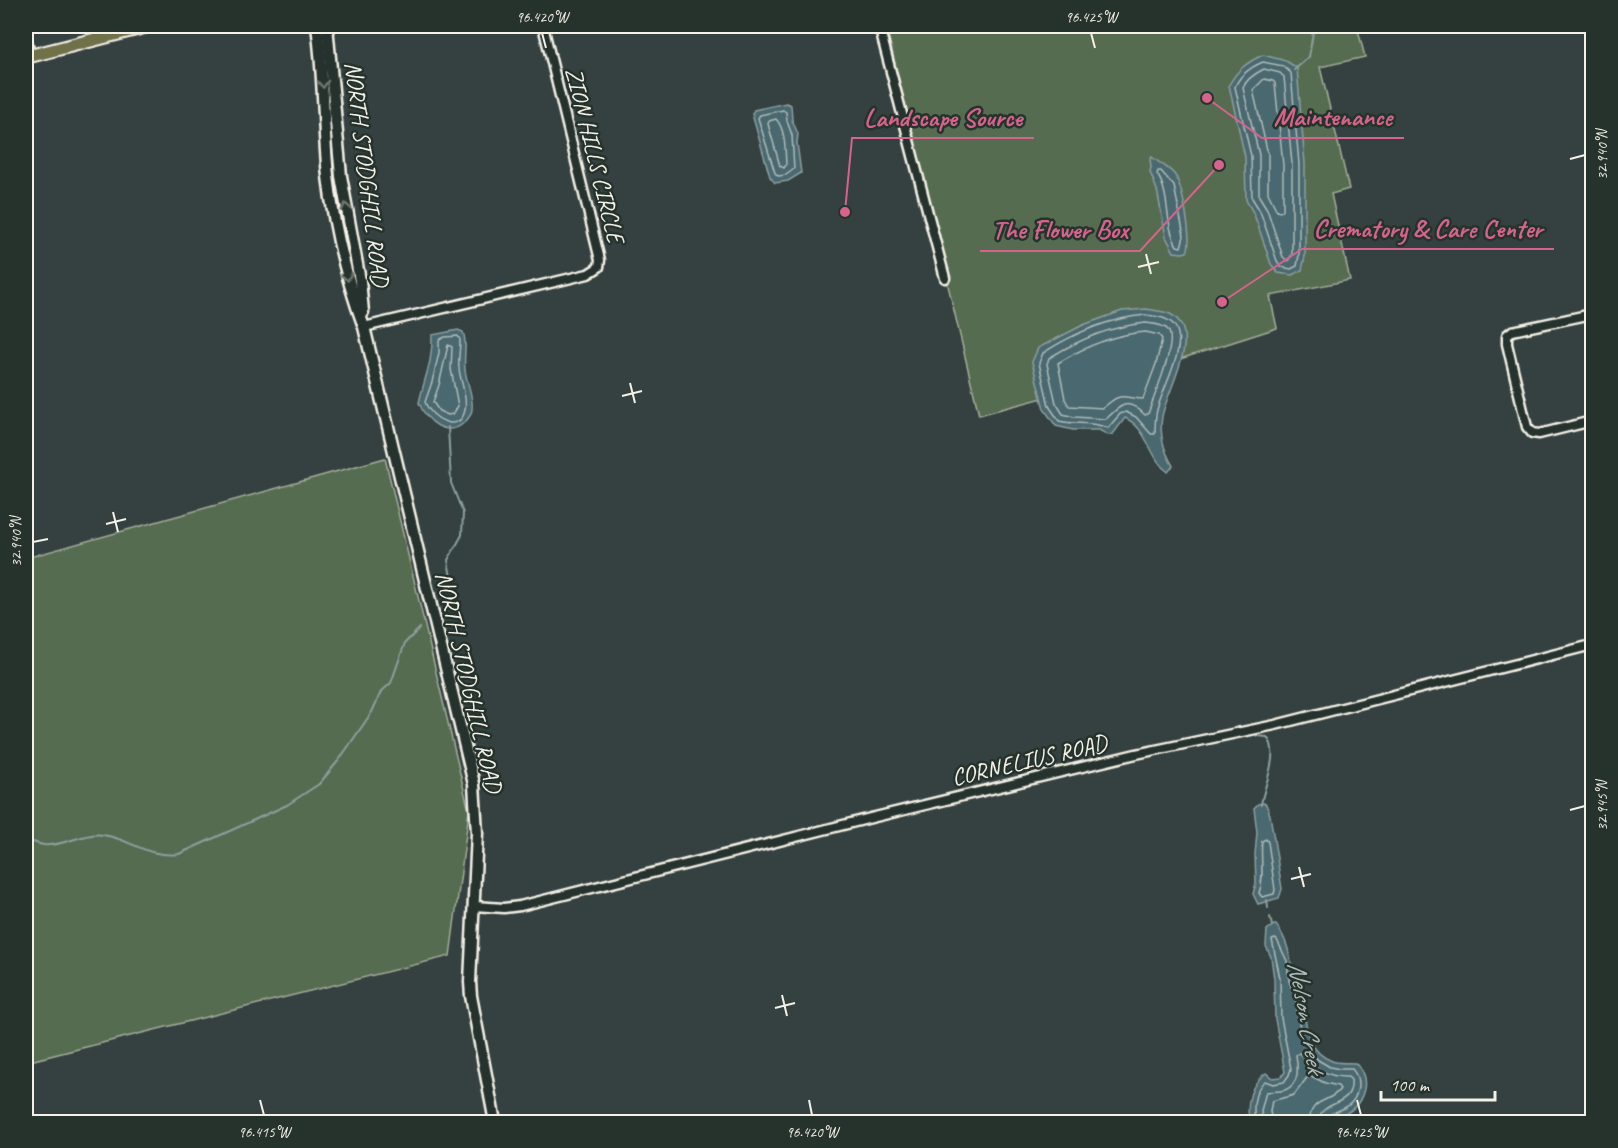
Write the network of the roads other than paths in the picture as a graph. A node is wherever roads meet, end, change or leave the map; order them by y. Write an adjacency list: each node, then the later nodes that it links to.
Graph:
1 (148, 26): 7 (main road)
2 (317, 26): 10 (street, NORTH STODGHILL ROAD, one-way to 10)
3 (327, 26): 10 (street, NORTH STODGHILL ROAD, one-way to 3)
4 (543, 26): 10 (street, ZION HILLS CIRCLE)
5 (879, 26): 8 (street)
6 (26, 35): 7 (street)
7 (28, 56)
8 (945, 278)
9 (1593, 314): 11 (street)
10 (364, 327): 13 (street, NORTH STODGHILL ROAD)
11 (1593, 421)
12 (1593, 645): 13 (street, CORNELIUS ROAD)
13 (474, 906): 14 (street, NORTH STODGHILL ROAD)
14 (495, 1122)

